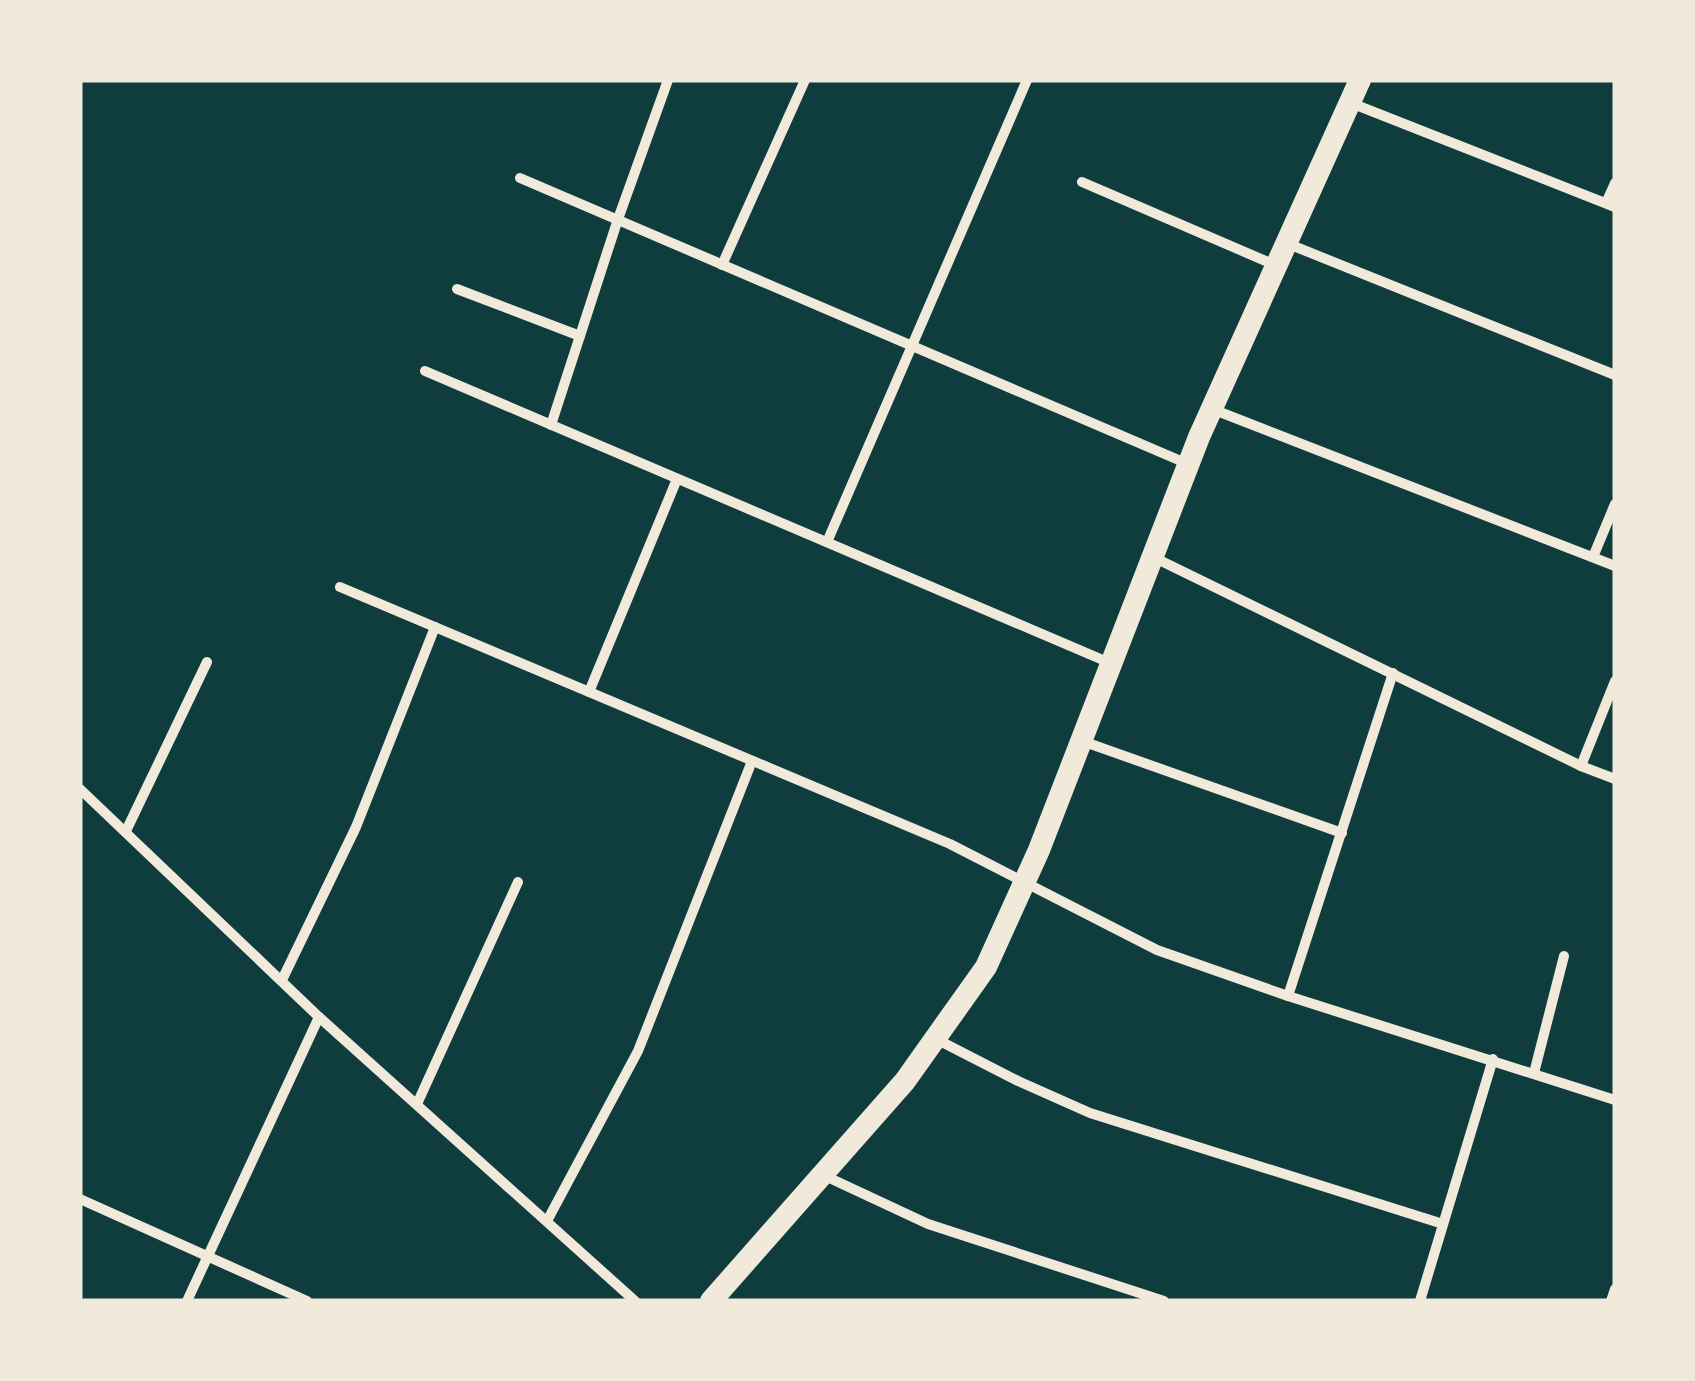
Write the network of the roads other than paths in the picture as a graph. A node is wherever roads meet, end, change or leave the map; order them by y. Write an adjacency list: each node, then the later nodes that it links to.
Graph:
1 (668, 80): 10 (street)
2 (805, 80): 12 (street)
3 (1027, 80): 16 (street)
4 (1360, 80): 5 (main road)
5 (1350, 103): 9 (street); 11 (main road)
6 (520, 178): 10 (street)
7 (1082, 182): 13 (street)
8 (1615, 182): 9 (street)
9 (1611, 205)
10 (618, 219): 12 (street); 15 (street)
11 (1285, 242): 13 (main road); 18 (street)
12 (722, 265): 16 (street)
13 (1275, 265): 19 (main road)
14 (457, 288): 15 (street)
15 (580, 336): 20 (street)
16 (909, 346): 21 (street); 24 (street)
17 (426, 372): 20 (street)
18 (1615, 375)
19 (1211, 409): 21 (main road); 26 (street)
20 (552, 425): 22 (street)
21 (1188, 464): 25 (main road)
22 (677, 479): 24 (street); 34 (street)
23 (1615, 504): 26 (street)
24 (827, 542): 31 (street)
25 (1152, 557): 31 (main road); 32 (street)
26 (1593, 557): 27 (street)
27 (1615, 566)
28 (340, 587): 29 (street)
29 (435, 627): 34 (street); 45 (street)
30 (207, 662): 40 (street)
31 (1111, 664): 35 (main road)
32 (1394, 673): 37 (street); 41 (street)
33 (1615, 680): 37 (street)
34 (589, 692): 36 (street)
35 (1081, 740): 41 (street); 43 (main road)
36 (752, 761): 43 (street); 55 (street)
37 (1580, 766): 38 (street)
38 (1615, 779)
39 (80, 789): 40 (street)
40 (126, 832): 45 (street)
41 (1342, 833): 46 (street)
42 (518, 882): 52 (street)
43 (1024, 883): 46 (street); 48 (main road)
44 (1564, 956): 50 (street)
45 (282, 980): 47 (street)
46 (1288, 996): 49 (street)
47 (320, 1017): 52 (street); 57 (street)
48 (935, 1039): 53 (main road); 56 (street)
49 (1492, 1059): 50 (street); 56 (street)
50 (1534, 1073): 51 (street)
51 (1615, 1100)
52 (416, 1104): 55 (street)
53 (822, 1174): 62 (main road); 63 (street)
54 (80, 1199): 57 (street)
55 (547, 1221): 61 (street)
56 (1443, 1224): 64 (street)
57 (207, 1255): 59 (street); 60 (street)
58 (1615, 1289): 65 (street)
59 (186, 1301)
60 (306, 1301)
61 (635, 1301)
62 (712, 1301)
63 (1164, 1301)
64 (1420, 1301)
65 (1612, 1301)

